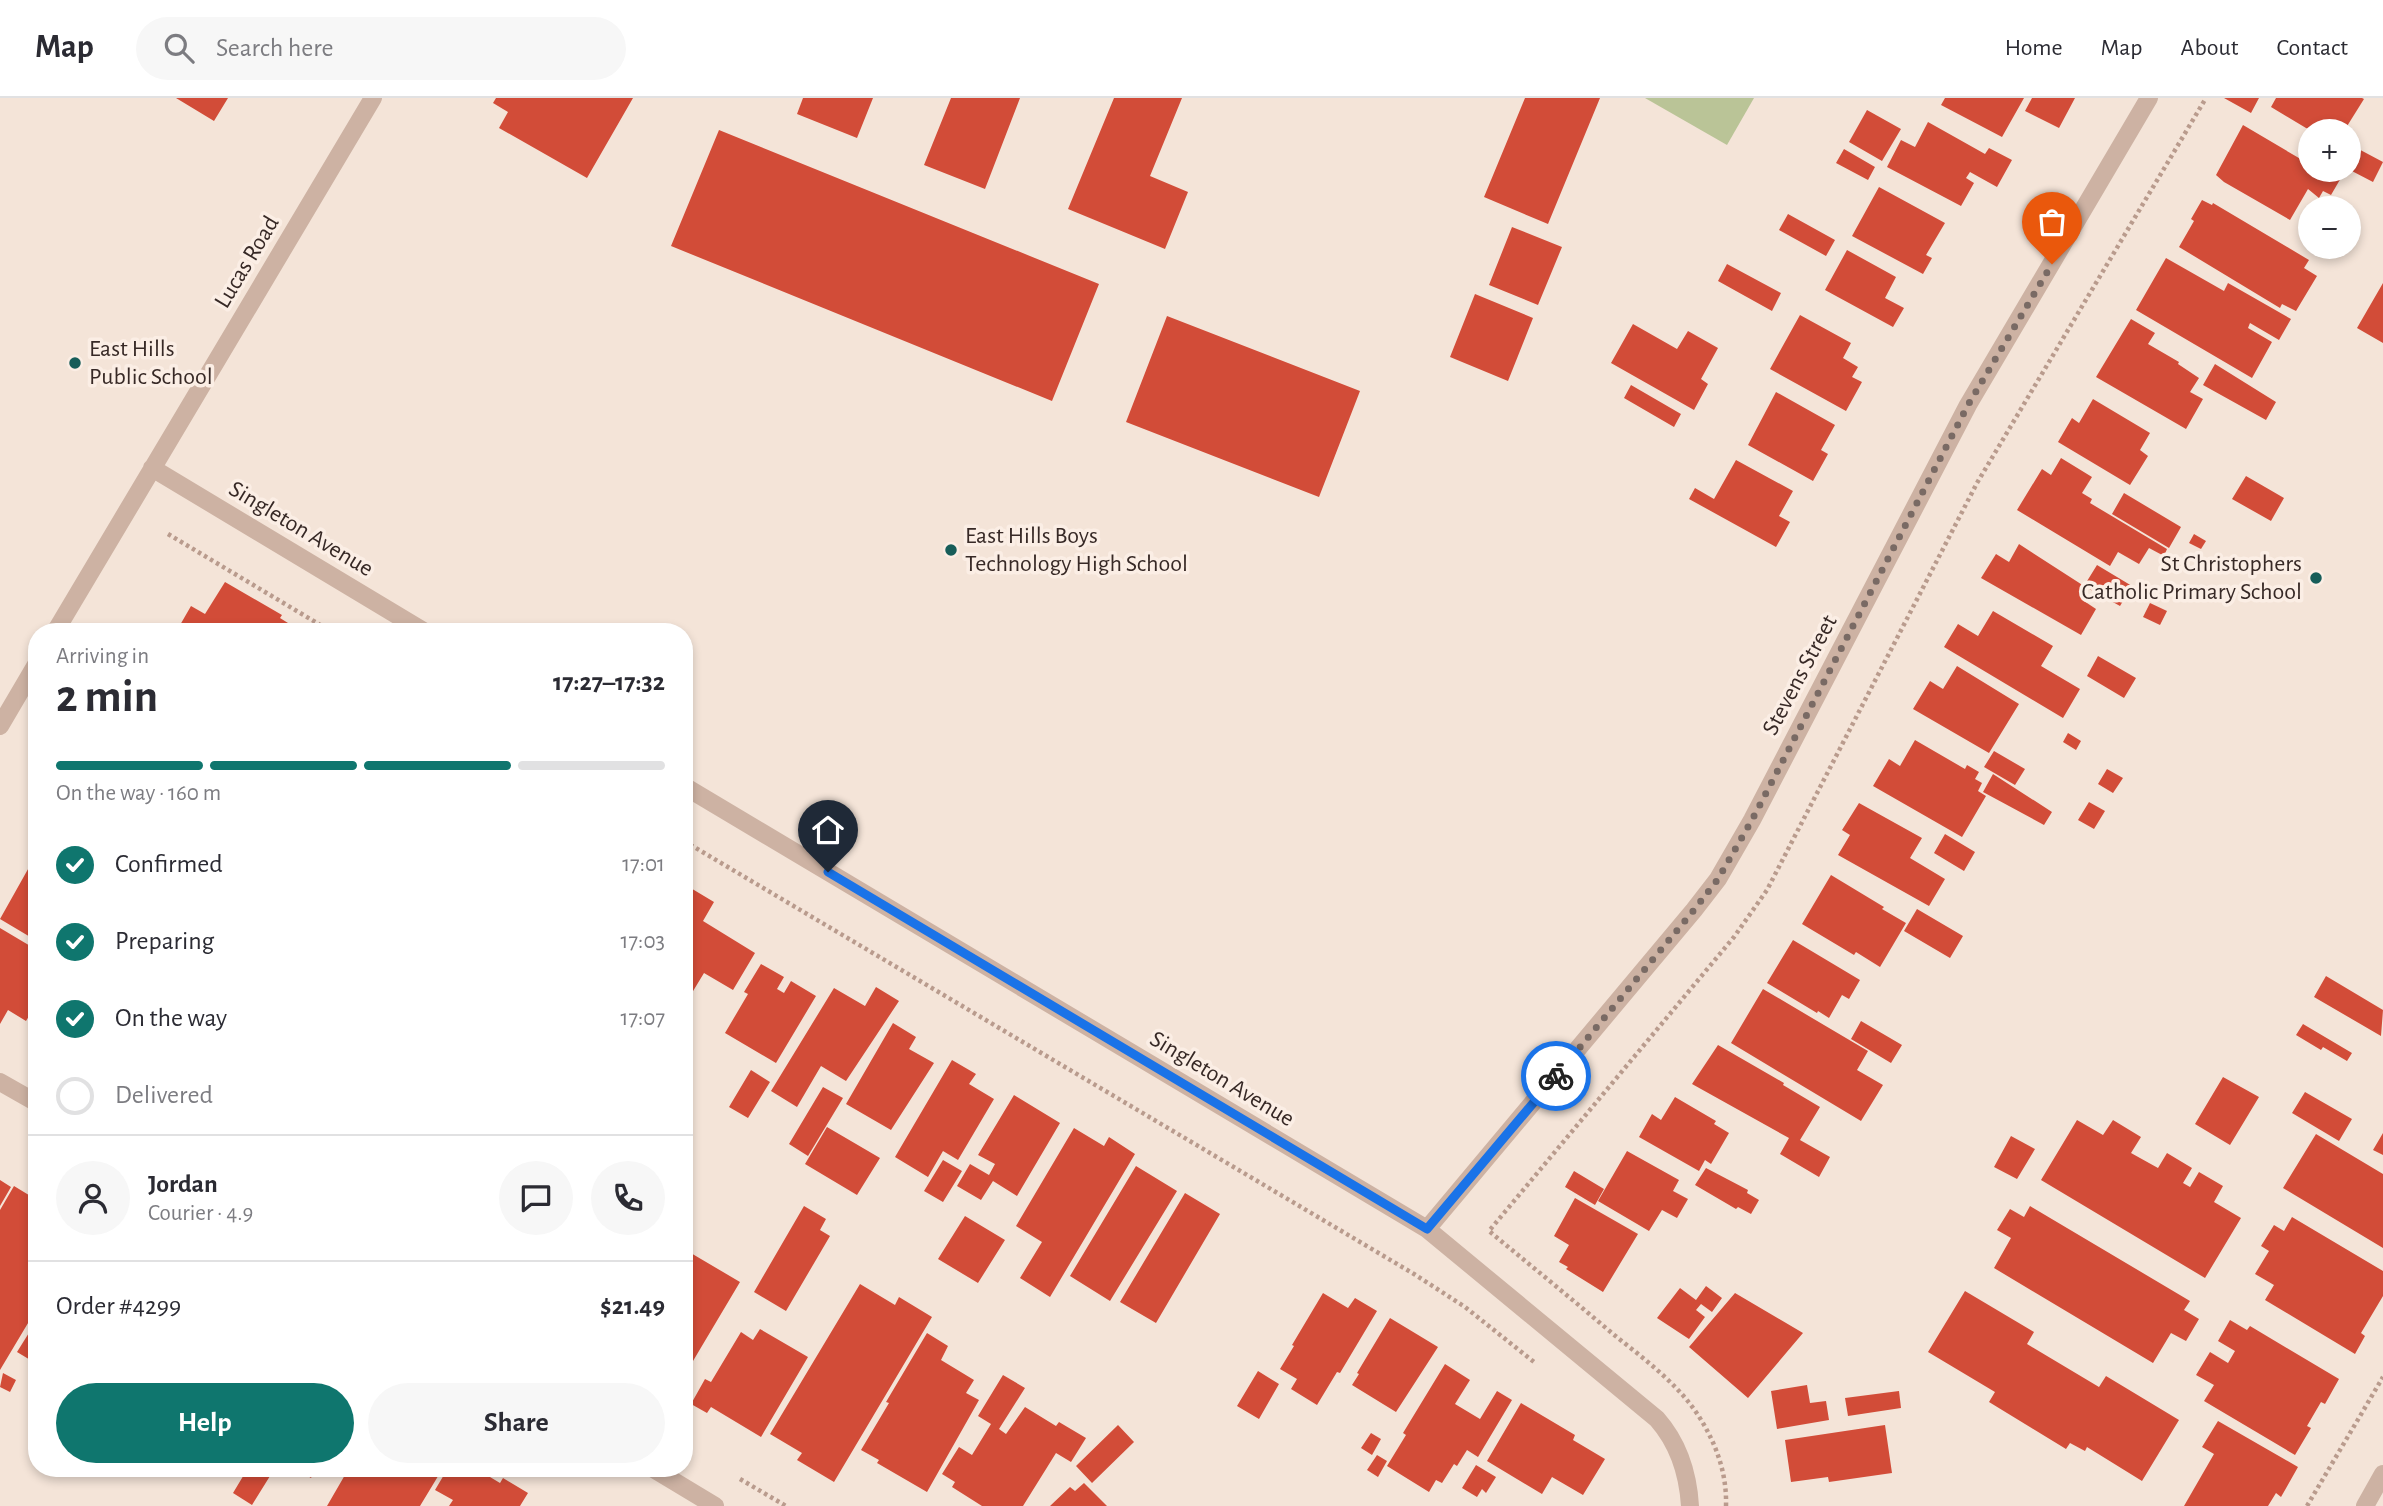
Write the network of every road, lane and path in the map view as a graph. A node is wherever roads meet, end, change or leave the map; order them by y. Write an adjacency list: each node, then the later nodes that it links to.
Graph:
1 (373, 98): 4 (street, Lucas Road)
2 (2150, 98): 15 (street, Stevens Street)
3 (2206, 98): 24 (path)
4 (152, 468): 6 (street, Lucas Road); 8 (street, Singleton Avenue)
5 (168, 534): 7 (path)
6 (60, 623)
7 (317, 623)
8 (410, 623)
9 (28, 678): 10 (street)
10 (0, 726)
11 (693, 791): 15 (street, Singleton Avenue)
12 (693, 846): 16 (path)
13 (0, 1082): 14 (street)
14 (28, 1099)
15 (1427, 1229): 23 (street, Singleton Avenue)
16 (1534, 1362)
17 (2383, 1377): 25 (path)
18 (2383, 1474): 26 (street)
19 (667, 1477): 21 (street)
20 (740, 1479): 22 (path)
21 (715, 1506)
22 (786, 1506)
23 (1690, 1506)
24 (1726, 1506)
25 (2307, 1506)
26 (2365, 1506)

